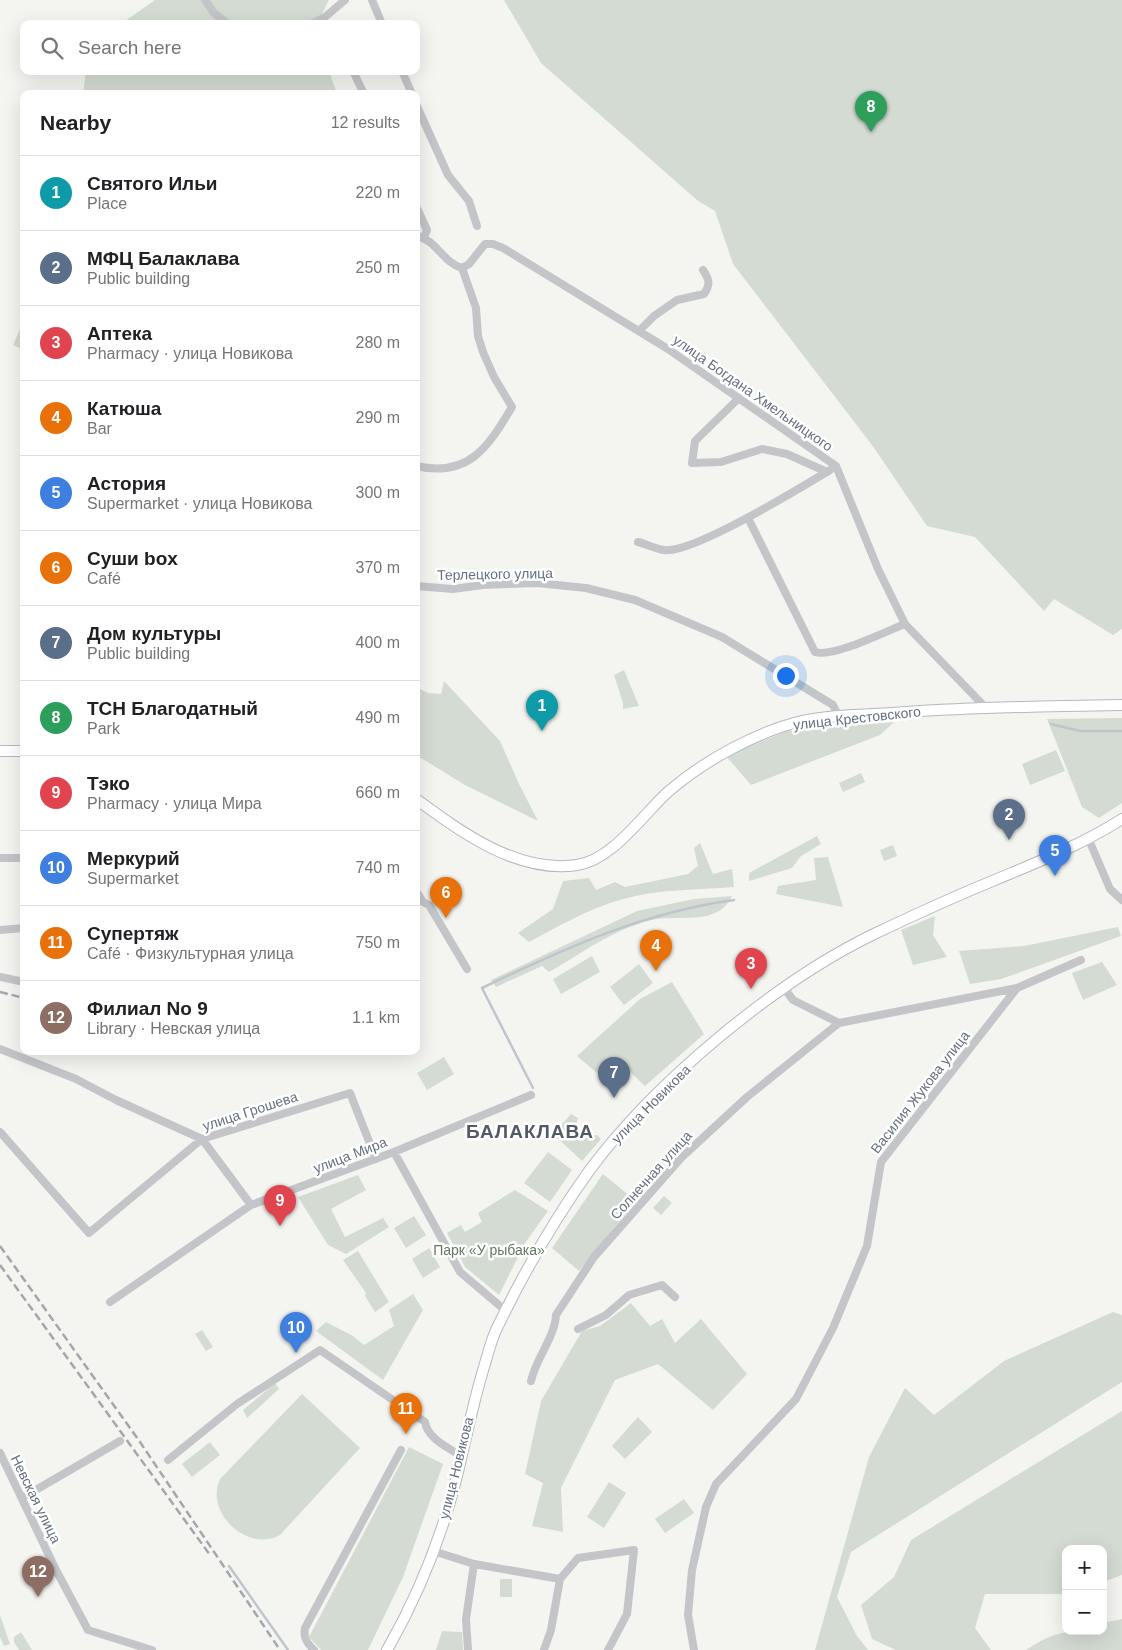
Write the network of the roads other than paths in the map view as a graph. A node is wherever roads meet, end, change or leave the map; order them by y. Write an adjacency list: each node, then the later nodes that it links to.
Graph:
1 (205, 0): 4 (street)
2 (345, 0): 5 (street)
3 (372, 0): 6 (street)
4 (223, 20)
5 (327, 20)
6 (380, 20)
7 (355, 75): 9 (street)
8 (404, 75): 10 (street)
9 (362, 90)
10 (410, 90)
11 (420, 113): 13 (street)
12 (420, 215): 14 (street)
13 (476, 226)
14 (420, 237): 15 (street)
15 (462, 268): 17 (street, улица Богдана Хмельницкого); 20 (street)
16 (703, 270): 17 (street)
17 (639, 331): 18 (street, улица Богдана Хмельницкого)
18 (739, 398): 19 (street, улица Богдана Хмельницкого); 21 (street)
19 (836, 466): 21 (street); 25 (street, улица Богдана Хмельницкого)
20 (420, 467)
21 (827, 472): 22 (street)
22 (748, 518): 23 (street); 25 (street)
23 (638, 542)
24 (420, 586): 28 (street, Терлецкого улица)
25 (905, 624): 27 (street, улица Богдана Хмельницкого)
26 (1122, 705): 27 (main road, улица Крестовского)
27 (984, 706): 28 (main road, улица Крестовского)
28 (839, 717): 31 (main road, улица Крестовского)
29 (0, 751): 30 (main road)
30 (20, 751)
31 (420, 802)
32 (1122, 819): 33 (main road, улица Новикова)
33 (1089, 840): 37 (street); 44 (main road, улица Новикова)
34 (0, 858): 35 (street)
35 (20, 858)
36 (420, 897): 41 (street)
37 (1122, 900)
38 (20, 928): 39 (street)
39 (0, 930)
40 (1081, 960): 45 (street)
41 (467, 969)
42 (0, 977): 43 (street)
43 (20, 981)
44 (784, 988): 46 (street); 56 (main road, улица Новикова)
45 (1016, 988): 46 (street); 76 (street, Василия Жукова улица)
46 (839, 1024): 58 (street, Солнечная улица)
47 (0, 1049): 50 (street)
48 (531, 1095): 51 (street, улица Мира)
49 (0, 1132): 50 (street, улица Грошева)
50 (202, 1138): 52 (street, улица Грошева); 53 (street)
51 (394, 1152): 52 (street, улица Мира); 56 (street)
52 (376, 1158): 53 (street, улица Мира)
53 (251, 1205): 55 (street, улица Мира)
54 (675, 1297): 57 (street)
55 (110, 1302)
56 (506, 1311): 62 (main road, улица Новикова)
57 (578, 1328)
58 (531, 1381)
59 (120, 1440): 64 (street)
60 (401, 1450): 71 (street)
61 (0, 1453): 64 (street, Невская улица)
62 (461, 1456): 63 (street); 65 (main road, улица Новикова)
63 (168, 1460)
64 (22, 1498): 68 (street, Невская улица)
65 (433, 1551): 66 (street); 72 (main road, улица Новикова)
66 (474, 1564): 67 (street); 73 (street)
67 (560, 1580): 74 (street); 75 (street)
68 (124, 1641): 69 (street); 70 (street, Невская улица)
69 (124, 1650)
70 (152, 1650)
71 (314, 1650)
72 (387, 1650)
73 (468, 1650)
74 (544, 1650)
75 (608, 1650)
76 (694, 1650)

